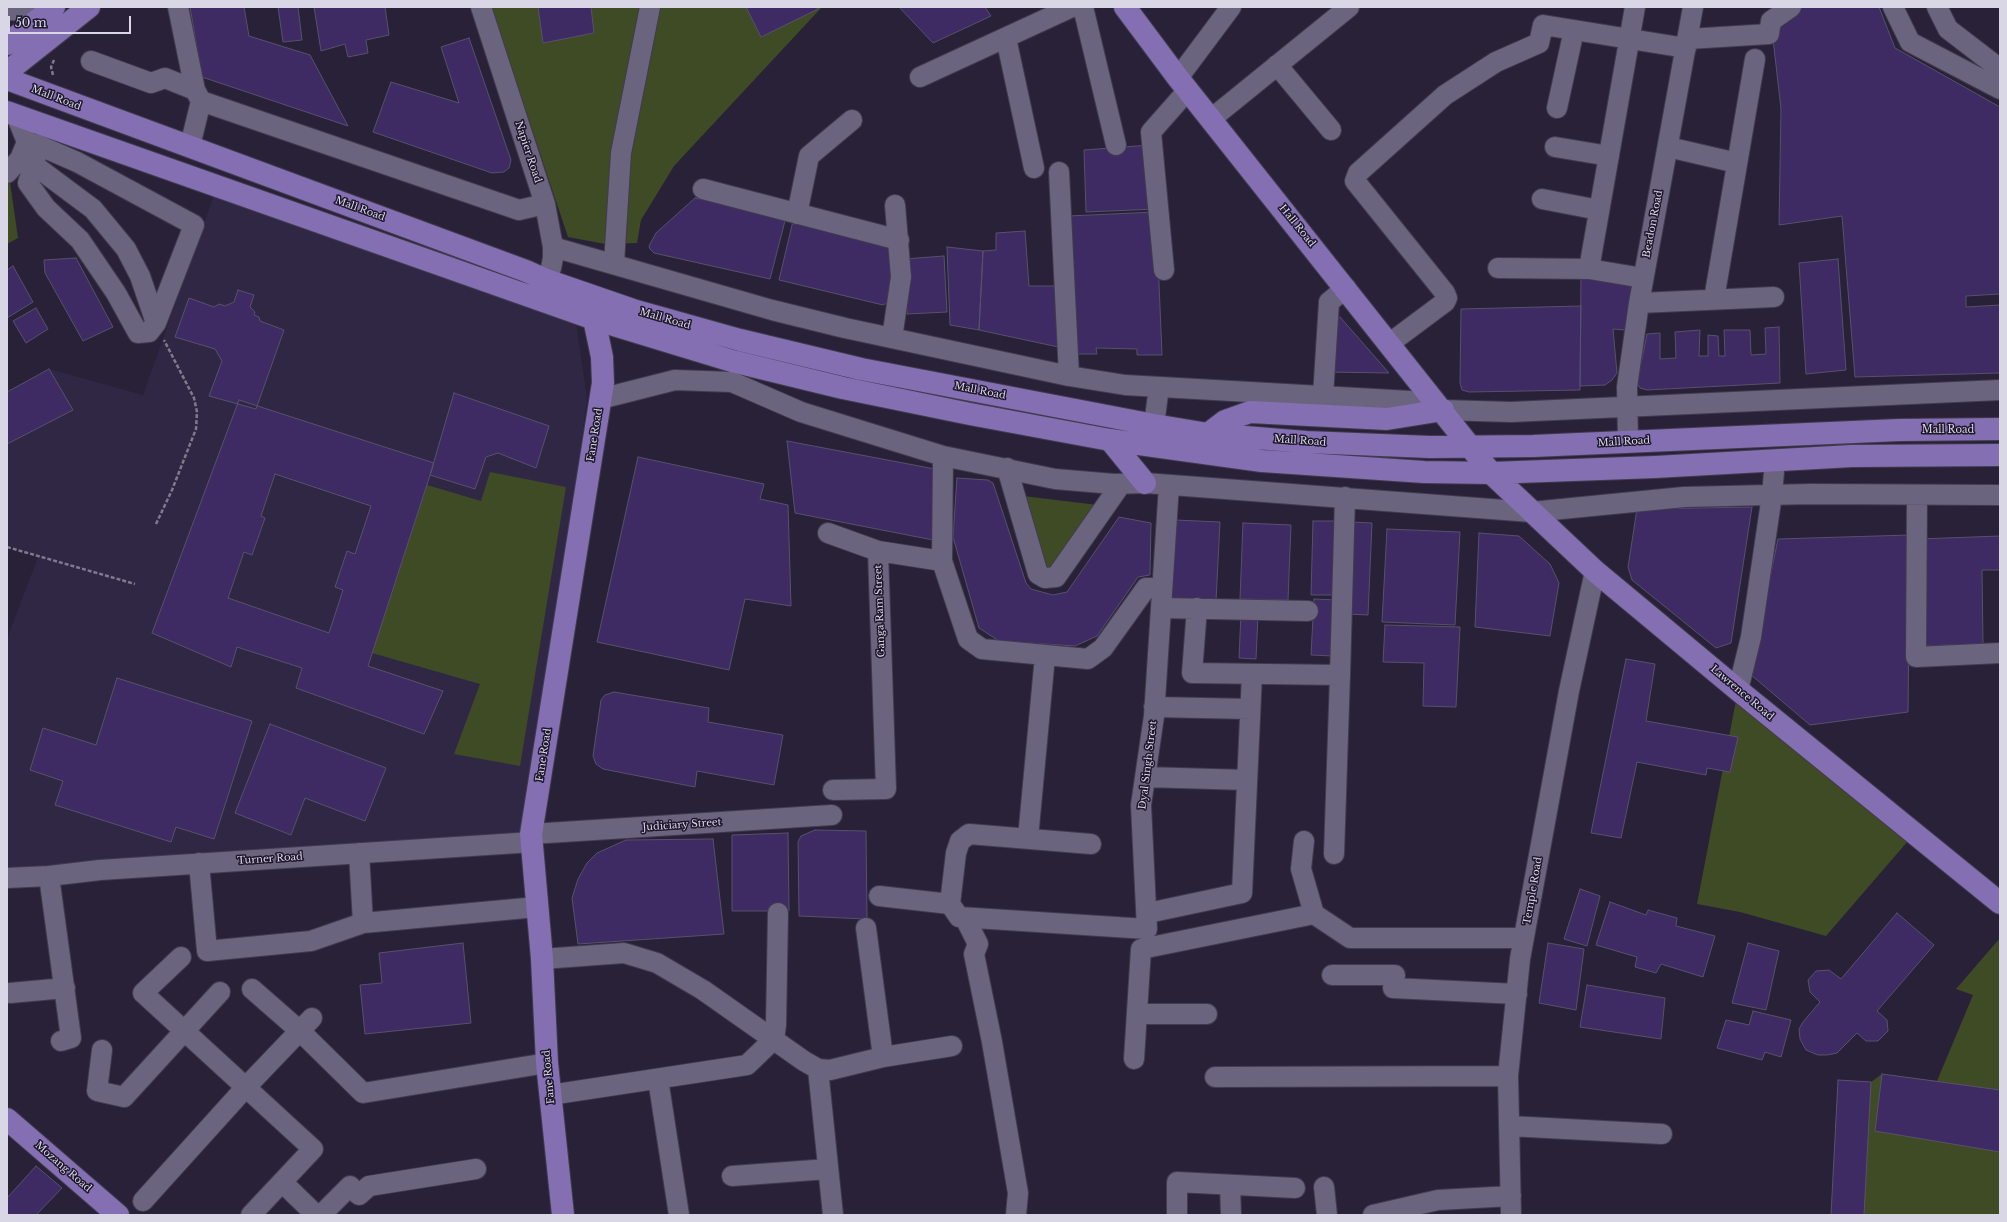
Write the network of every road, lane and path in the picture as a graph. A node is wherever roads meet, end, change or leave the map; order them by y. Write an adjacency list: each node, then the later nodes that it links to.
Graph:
1 (89, 7): 26 (main road)
2 (178, 7): 31 (street)
3 (481, 7): 50 (street, Napier Road)
4 (650, 7): 56 (street)
5 (1072, 7): 18 (street)
6 (1083, 7): 38 (street)
7 (1125, 7): 29 (main road, Hall Road)
8 (1231, 7): 29 (street)
9 (1349, 7): 24 (street)
10 (1635, 7): 19 (street)
11 (1693, 7): 21 (street, Beadon Road)
12 (1791, 7): 21 (street)
13 (1893, 7): 30 (street)
14 (1936, 7): 25 (street)
15 (7, 10): 16 (street)
16 (51, 10): 20 (main road)
17 (1574, 30): 19 (street); 32 (street); 70 (street)
18 (1006, 38): 27 (street); 45 (street)
19 (1630, 39): 21 (street); 42 (street)
20 (7, 44)
21 (1687, 44): 41 (street, Beadon Road)
22 (1755, 59): 43 (street)
23 (91, 61): 31 (street)
24 (1277, 65): 34 (street); 36 (street)
25 (2000, 69)
26 (7, 72)
27 (920, 77)
28 (7, 79): 39 (main road, Mall Road)
29 (1183, 84): 34 (main road, Hall Road); 59 (street)
30 (2000, 89)
31 (198, 96): 39 (street); 50 (street)
32 (1557, 108)
33 (11, 114): 37 (street); 62 (main road, Mall Road)
34 (1211, 119): 61 (main road, Hall Road)
35 (852, 120): 53 (street)
36 (1331, 130)
37 (32, 144): 44 (street); 47 (street); 68 (street)
38 (1116, 145)
39 (190, 146): 62 (main road, Mall Road)
40 (1555, 147): 42 (street)
41 (1668, 147): 43 (street); 60 (street, Beadon Road)
42 (1609, 156): 52 (street)
43 (1737, 163): 65 (street)
44 (34, 165): 68 (street); 68 (street)
45 (1034, 168)
46 (1059, 172): 72 (street)
47 (7, 173)
48 (703, 190): 53 (street)
49 (1542, 199): 52 (street)
50 (545, 204): 55 (street, Napier Road)
51 (895, 205): 54 (street)
52 (1599, 210): 58 (street)
53 (797, 214): 54 (street)
54 (899, 240): 69 (street)
55 (552, 247): 56 (street); 62 (street, Napier Road)
56 (614, 263): 69 (street)
57 (1498, 268): 58 (street)
58 (1589, 269): 60 (street)
59 (1164, 270)
60 (1643, 278): 66 (street, Beadon Road)
61 (1346, 288): 70 (main road, Hall Road); 75 (street)
62 (543, 289): 64 (main road, Mall Road); 67 (main road, Mall Road)
63 (1774, 297): 65 (street)
64 (599, 298): 67 (main road, Fane Road); 79 (main road, Mall Road)
65 (1714, 299): 66 (street)
66 (1639, 302): 77 (street, Beadon Road)
67 (594, 319): 71 (main road, Mall Road); 76 (main road, Fane Road)
68 (156, 324): 98 (path)
69 (892, 338): 72 (street)
70 (1390, 343): 78 (main road, Hall Road)
71 (732, 371): 76 (street); 82 (main road, Mall Road); 86 (street)
72 (1069, 376): 73 (street)
73 (1159, 387): 75 (street); 79 (street)
74 (2000, 390): 77 (street)
75 (1323, 396): 78 (street)
76 (600, 400): 120 (main road, Fane Road)
77 (1626, 406): 78 (street); 83 (street, Beadon Road)
78 (1443, 410): 81 (main road); 84 (main road, Hall Road)
79 (1154, 425): 81 (main road, Mall Road)
80 (2000, 429): 83 (main road, Mall Road)
81 (1208, 434): 84 (main road, Mall Road)
82 (1110, 440): 89 (main road, Mall Road); 90 (main road)
83 (1628, 442): 84 (main road, Mall Road)
84 (1470, 445): 89 (main road, Hall Road)
85 (2000, 455): 87 (main road, Mall Road)
86 (944, 456): 88 (street); 102 (street)
87 (1776, 460): 89 (main road, Mall Road); 93 (street)
88 (1007, 468): 91 (street); 91 (street)
89 (1492, 473): 97 (main road, Lawrence Road)
90 (1145, 483): 91 (street); 92 (street)
91 (1121, 484)
92 (1169, 485): 96 (street); 105 (street, Dyal Singh Street)
93 (1772, 495): 94 (street); 97 (street); 113 (street)
94 (1917, 495): 95 (street); 109 (street)
95 (2000, 495)
96 (1345, 497): 97 (street); 112 (street)
97 (1531, 512): 103 (main road, Lawrence Road)
98 (156, 524)
99 (828, 533): 101 (street)
100 (7, 547): 104 (path)
101 (878, 551): 102 (street, Ganga Ram Street); 118 (street, Ganga Ram Street)
102 (942, 561): 110 (street)
103 (1595, 571): 113 (main road, Lawrence Road); 138 (street, Temple Road)
104 (135, 584)
105 (1162, 588): 106 (street, Dyal Singh Street); 110 (street)
106 (1161, 608): 107 (street); 114 (street, Dyal Singh Street)
107 (1196, 608): 108 (street); 111 (street)
108 (1308, 611)
109 (2000, 654)
110 (1045, 656): 121 (street)
111 (1252, 674): 112 (street); 115 (street)
112 (1340, 675): 125 (street)
113 (1738, 690): 130 (main road, Lawrence Road)
114 (1154, 707): 115 (street); 116 (street, Dyal Singh Street)
115 (1250, 709): 117 (street)
116 (1145, 777): 117 (street); 134 (street, Dyal Singh Street)
117 (1247, 780): 134 (street)
118 (833, 790)
119 (832, 815): 120 (street, Judiciary Street)
120 (532, 838): 124 (street, Turner Road); 131 (main road, Fane Road)
121 (1028, 838): 123 (street); 133 (street)
122 (1304, 841): 135 (street)
123 (1091, 844)
124 (359, 853): 126 (street, Turner Road); 136 (street)
125 (1334, 854)
126 (199, 863): 127 (street, Turner Road); 136 (street)
127 (49, 876): 128 (street, Turner Road); 142 (street)
128 (7, 878)
129 (879, 896): 133 (street)
130 (2000, 903)
131 (537, 907): 136 (street); 140 (main road, Fane Road)
132 (778, 913): 151 (street)
133 (958, 913): 134 (street, Dyal Singh Street); 184 (street)
134 (1148, 913)
135 (1314, 914): 138 (street); 147 (street)
136 (363, 923)
137 (866, 928): 155 (street)
138 (1524, 938): 146 (street, Temple Road)
139 (181, 956): 150 (street)
140 (542, 959): 151 (street); 157 (main road, Fane Road)
141 (1332, 975): 146 (street)
142 (65, 988): 145 (street); 152 (street)
143 (252, 989): 149 (street)
144 (220, 992): 150 (street)
145 (10, 993)
146 (1517, 994): 159 (street, Temple Road)
147 (1138, 1014): 148 (street); 156 (street)
148 (1207, 1014)
149 (306, 1024): 157 (street); 162 (street)
150 (184, 1031): 154 (street); 162 (street)
151 (774, 1039): 158 (street); 161 (street)
152 (61, 1041)
153 (952, 1046): 155 (street)
154 (102, 1050)
155 (883, 1057): 158 (street)
156 (1134, 1059)
157 (547, 1063): 163 (main road, Fane Road)
158 (818, 1069): 168 (street)
159 (1508, 1076): 160 (street); 165 (street, Temple Road)
160 (1215, 1077)
161 (658, 1079): 163 (street); 182 (street)
162 (246, 1087): 170 (street); 175 (street)
163 (550, 1095): 181 (main road, Fane Road)
164 (7, 1119): 177 (main road, Mozang Road)
165 (1509, 1126): 166 (street); 174 (street, Temple Road)
166 (1662, 1134)
167 (476, 1169): 180 (street)
168 (828, 1169): 169 (street); 183 (street)
169 (732, 1176)
170 (282, 1182): 178 (street); 179 (street)
171 (1230, 1185): 173 (street); 185 (street); 186 (street)
172 (1324, 1187): 187 (street)
173 (1295, 1188)
174 (1511, 1196): 176 (street); 189 (street, Temple Road)
175 (143, 1201)
176 (1393, 1213): 188 (street)
177 (118, 1215)
178 (252, 1215)
179 (316, 1215)
180 (321, 1215)
181 (563, 1215)
182 (679, 1215)
183 (833, 1215)
184 (1016, 1215)
185 (1177, 1215)
186 (1231, 1215)
187 (1327, 1215)
188 (1374, 1215)
189 (1511, 1215)

